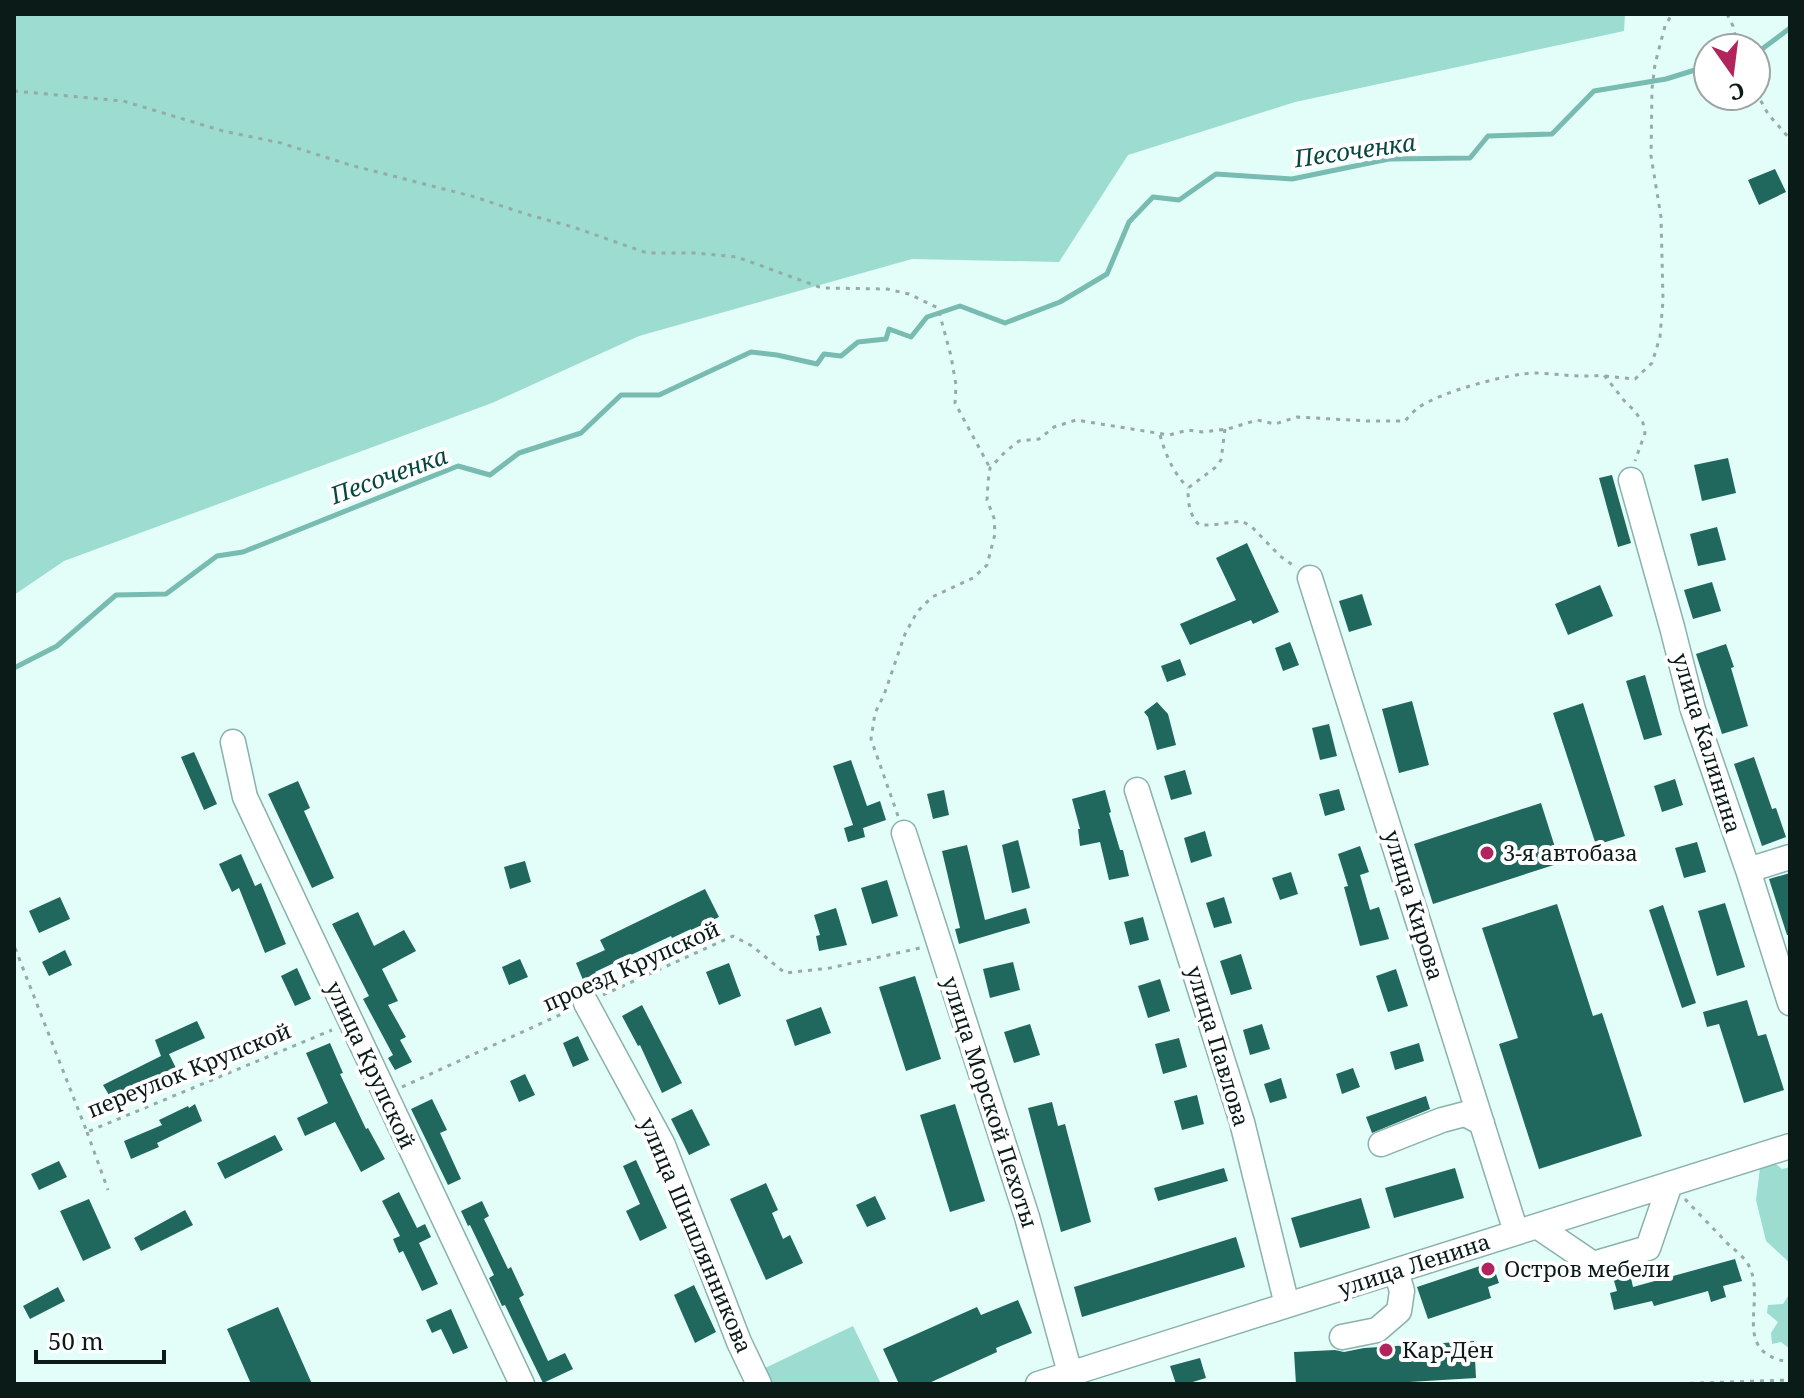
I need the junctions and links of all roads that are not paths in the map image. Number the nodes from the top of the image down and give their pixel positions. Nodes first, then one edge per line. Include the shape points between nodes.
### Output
1 (1631, 480) road end
2 (1310, 578) road end
3 (233, 742) dead end
4 (1137, 790) dead end
5 (904, 833) road end
6 (1790, 857) edge
7 (1748, 870) junction
8 (586, 1003) road end
9 (1790, 1003) edge
10 (1482, 1123) junction
11 (1381, 1144) dead end
12 (1790, 1146) edge
13 (1670, 1184) junction
14 (1527, 1229) junction
15 (1396, 1271) junction
16 (1287, 1305) junction
17 (1342, 1337) dead end
18 (1070, 1373) junction
19 (522, 1384) edge
20 (759, 1384) edge
21 (1038, 1384) edge

1 - 7 street, улица Калинина via 1693,710
2 - 10 street, улица Кирова
3 - 19 street, улица Крупской via 245,797
4 - 16 street, улица Павлова via 1242,1122
5 - 18 street, улица Морской Пехоты via 1027,1217
6 - 7 street
7 - 9 street, улица Калинина
8 - 20 street, улица Шишлянникова via 663,1145
10 - 11 street via 1465,1114
10 - 14 street, улица Кирова
12 - 13 street, улица Ленина
13 - 14 street, улица Ленина
13 - 14 street via 1648,1248 1593,1264
14 - 15 street, улица Ленина
15 - 16 street, улица Ленина
15 - 17 street via 1402,1291 1399,1311 1377,1330
16 - 18 street, улица Ленина
18 - 21 street, улица Ленина

